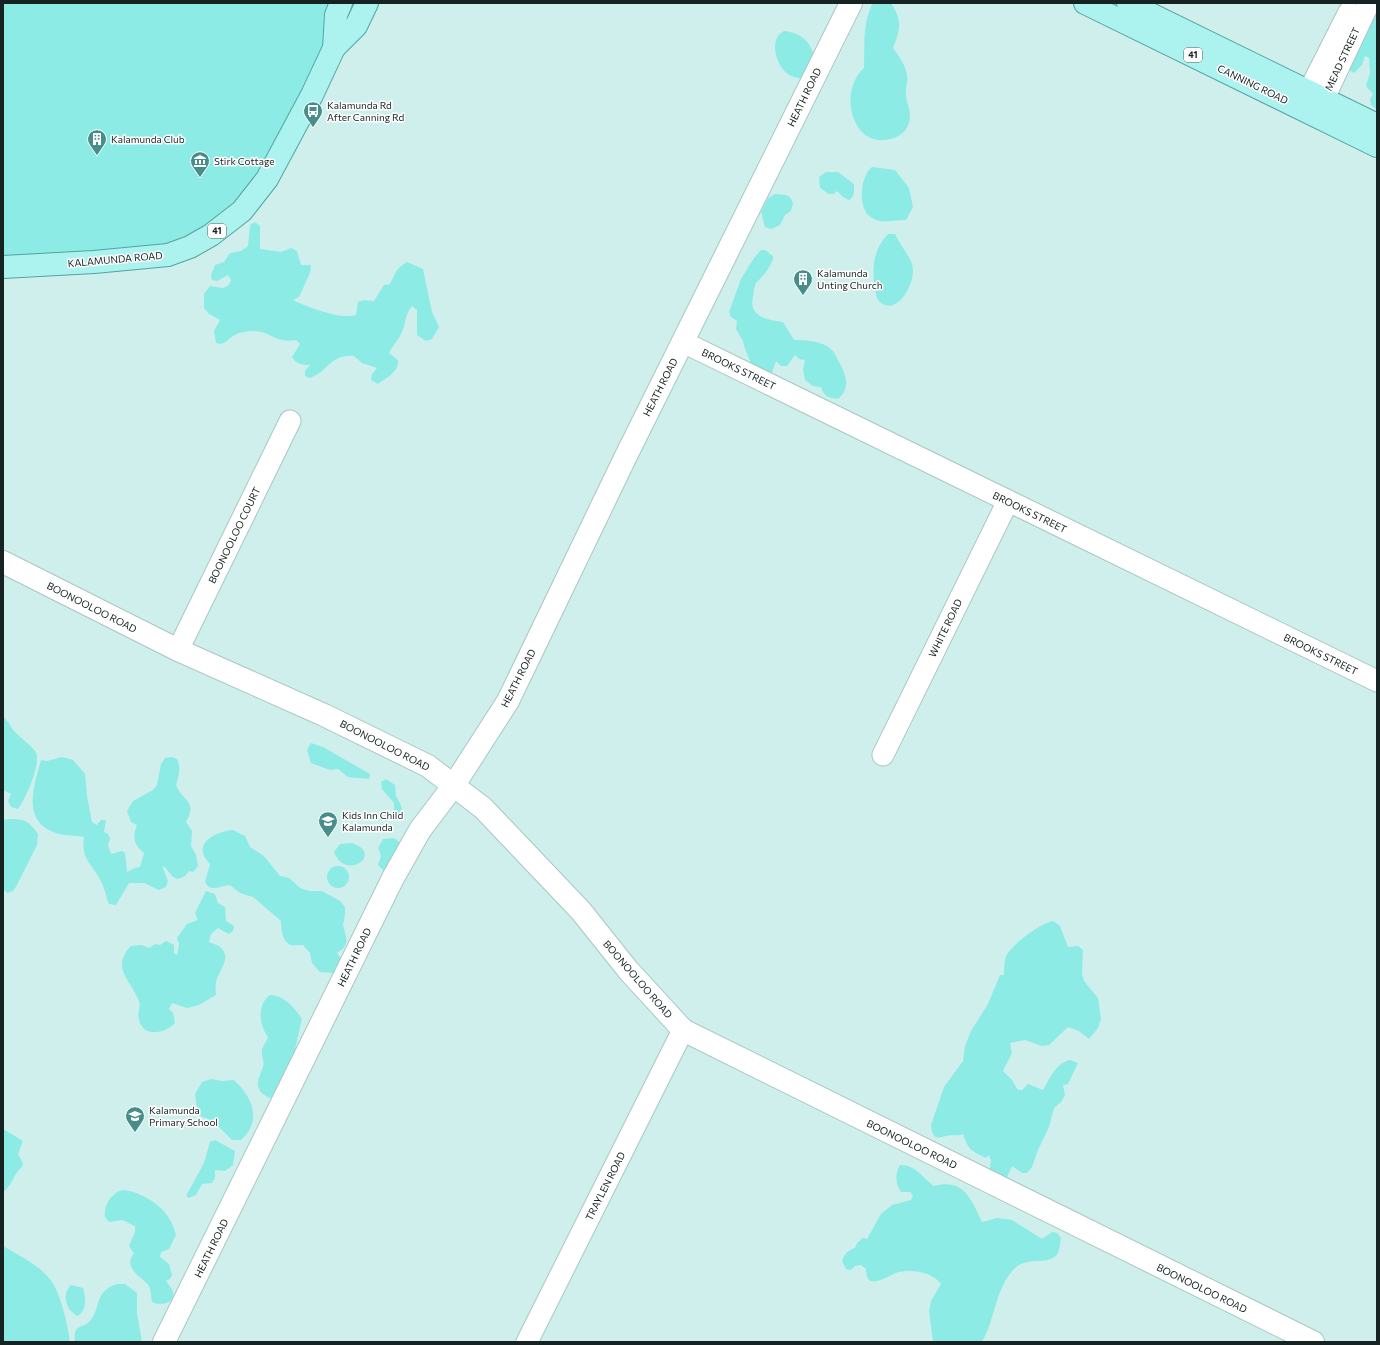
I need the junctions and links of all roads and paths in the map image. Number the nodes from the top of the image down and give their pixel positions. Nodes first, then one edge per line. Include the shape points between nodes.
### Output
1 (342, 3) edge
2 (367, 3) edge
3 (851, 3) edge
4 (1085, 3) edge
5 (1128, 3) edge
6 (1353, 3) edge
7 (1368, 3) edge
8 (334, 48) junction
9 (1312, 103) junction
10 (1377, 125) edge
11 (1377, 146) edge
12 (3, 267) edge
13 (683, 342) junction
14 (290, 421) dead end
15 (1008, 501) junction
16 (3, 562) edge
17 (178, 650) junction
18 (1377, 681) edge
19 (883, 755) dead end
20 (454, 785) junction
21 (683, 1030) junction
22 (164, 1342) edge
23 (527, 1342) edge
24 (1313, 1342) edge

1 - 8 main road, KALAMUNDA ROAD / 41 via 336,15
2 - 8 main road, KALAMUNDA ROAD / 41 via 356,26
3 - 13 street, HEATH ROAD
4 - 9 main road, CANNING ROAD / 41
5 - 9 main road, CANNING ROAD / 41
6 - 9 street, MEAD STREET
7 - 9 street, MEAD STREET
8 - 12 main road, KALAMUNDA ROAD / 41 via 267,179 242,211 211,235 190,247 168,255
9 - 10 main road, CANNING ROAD / 41
9 - 11 main road, CANNING ROAD / 41
13 - 15 street, BROOKS STREET
13 - 20 street, HEATH ROAD via 508,701
14 - 17 street, BOONOOLOO COURT
15 - 18 street, BROOKS STREET
15 - 19 street, WHITE ROAD
16 - 17 street, BOONOOLOO ROAD
17 - 20 street, BOONOOLOO ROAD via 394,748 428,766
20 - 21 street, BOONOOLOO ROAD via 483,808 581,911 628,970
20 - 22 street, HEATH ROAD via 420,830 393,878
21 - 23 street, TRAYLEN ROAD
21 - 24 street, BOONOOLOO ROAD

